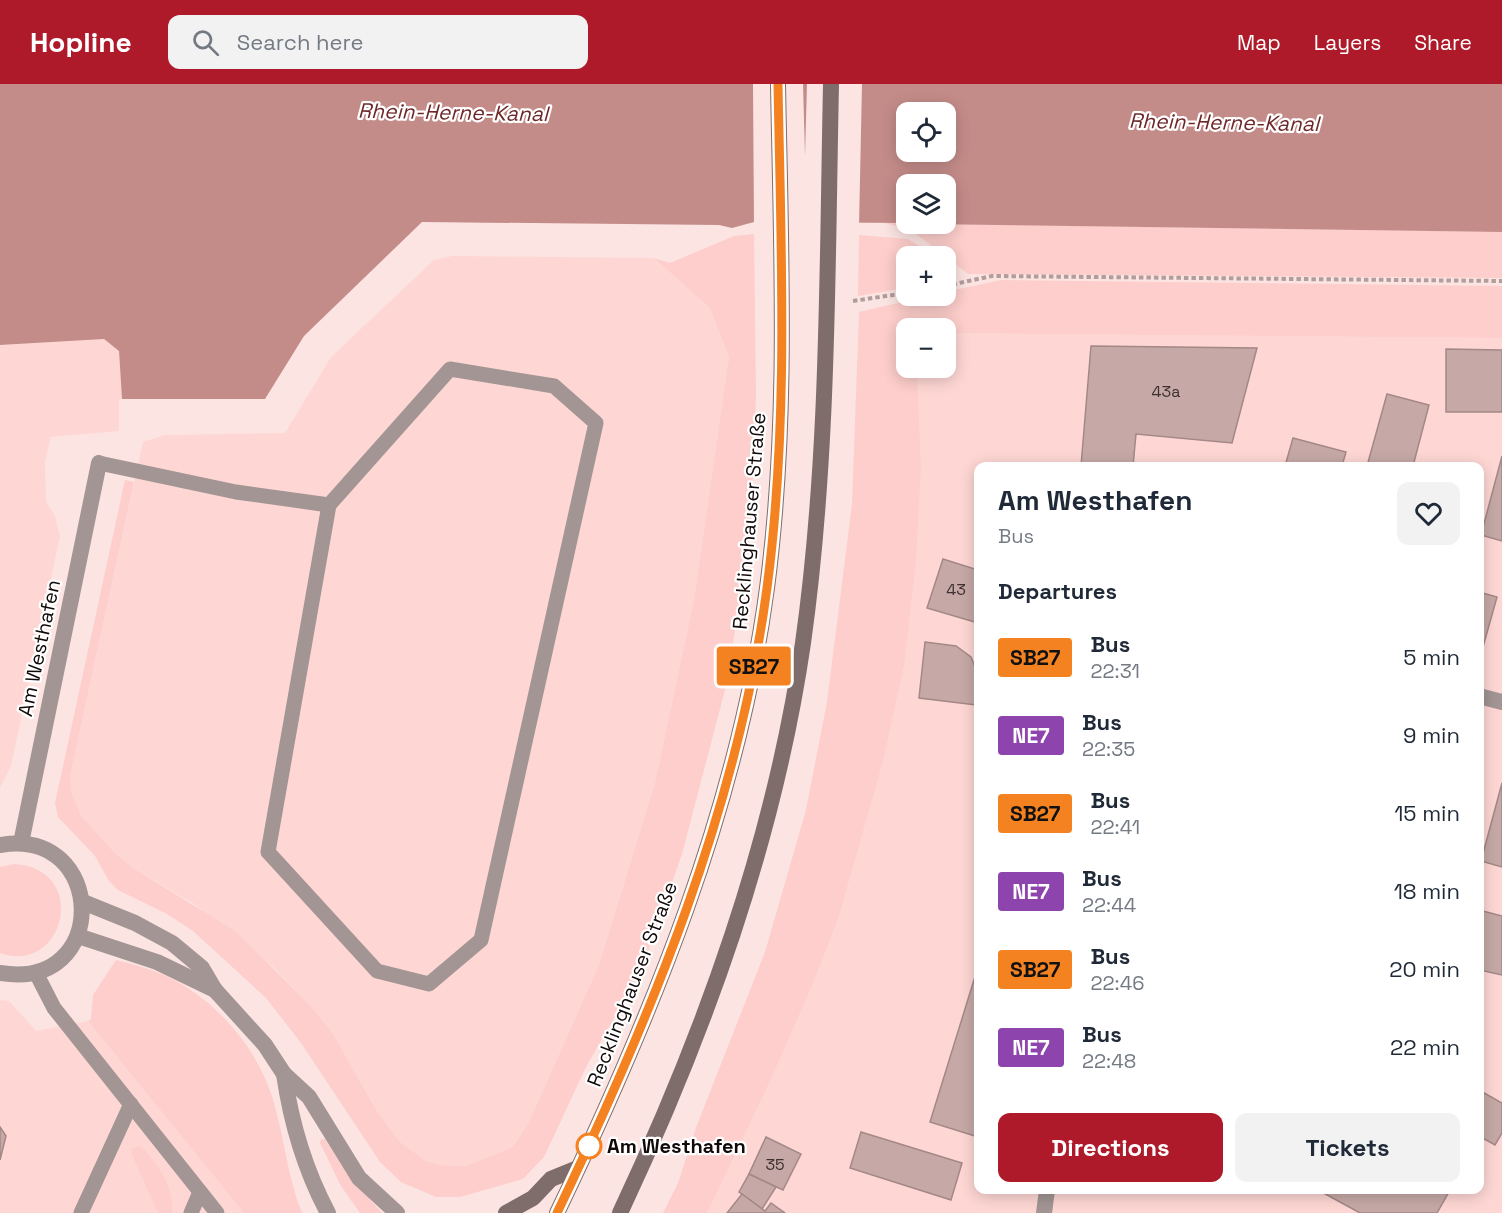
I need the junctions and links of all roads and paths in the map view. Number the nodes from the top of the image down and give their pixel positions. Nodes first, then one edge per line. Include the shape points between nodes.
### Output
1 (778, 84) edge
2 (831, 84) edge
3 (1502, 281) edge
4 (956, 283) edge
5 (896, 295) edge
6 (853, 301) dead end
7 (99, 463) joint
8 (329, 505) junction
9 (1484, 697) edge
10 (1502, 702) edge
11 (21, 843) junction
12 (0, 845) edge
13 (83, 902) junction
14 (78, 936) junction
15 (0, 973) edge
16 (36, 973) junction
17 (215, 990) junction
18 (284, 1074) junction
19 (131, 1104) junction
20 (578, 1168) junction
21 (200, 1192) junction
22 (1046, 1194) edge
23 (81, 1213) edge
24 (191, 1213) edge
25 (217, 1213) edge
26 (328, 1213) edge
27 (397, 1213) edge
28 (506, 1213) edge
29 (557, 1213) edge
30 (620, 1213) edge
31 (1044, 1213) edge

1 - 20 main road, Recklinghauser Straße via 781,418 774,530 759,641 712,832 682,920 635,1044
2 - 30 main road via 823,423 803,644 780,766 755,863 698,1034
3 - 4 path via 992,276
5 - 6 path
7 - 8 lane via 236,492
7 - 11 street, Am Westhafen
8 - 8 lane via 268,852 377,971 429,984 481,940 596,423 554,386 450,369
9 - 10 street
11 - 12 street
11 - 13 street via 43,848 63,861 77,880
13 - 14 street
13 - 17 street via 172,943 202,968
14 - 16 street via 54,965
14 - 17 street via 157,962
15 - 16 street
16 - 19 lane via 54,1008
17 - 18 street via 265,1045
18 - 26 street via 289,1109
18 - 27 street via 309,1097 359,1178
19 - 21 lane
19 - 23 lane
20 - 28 main road via 551,1179 533,1198
20 - 29 main road, Recklinghauser Straße
21 - 24 lane
21 - 25 lane
22 - 31 street

